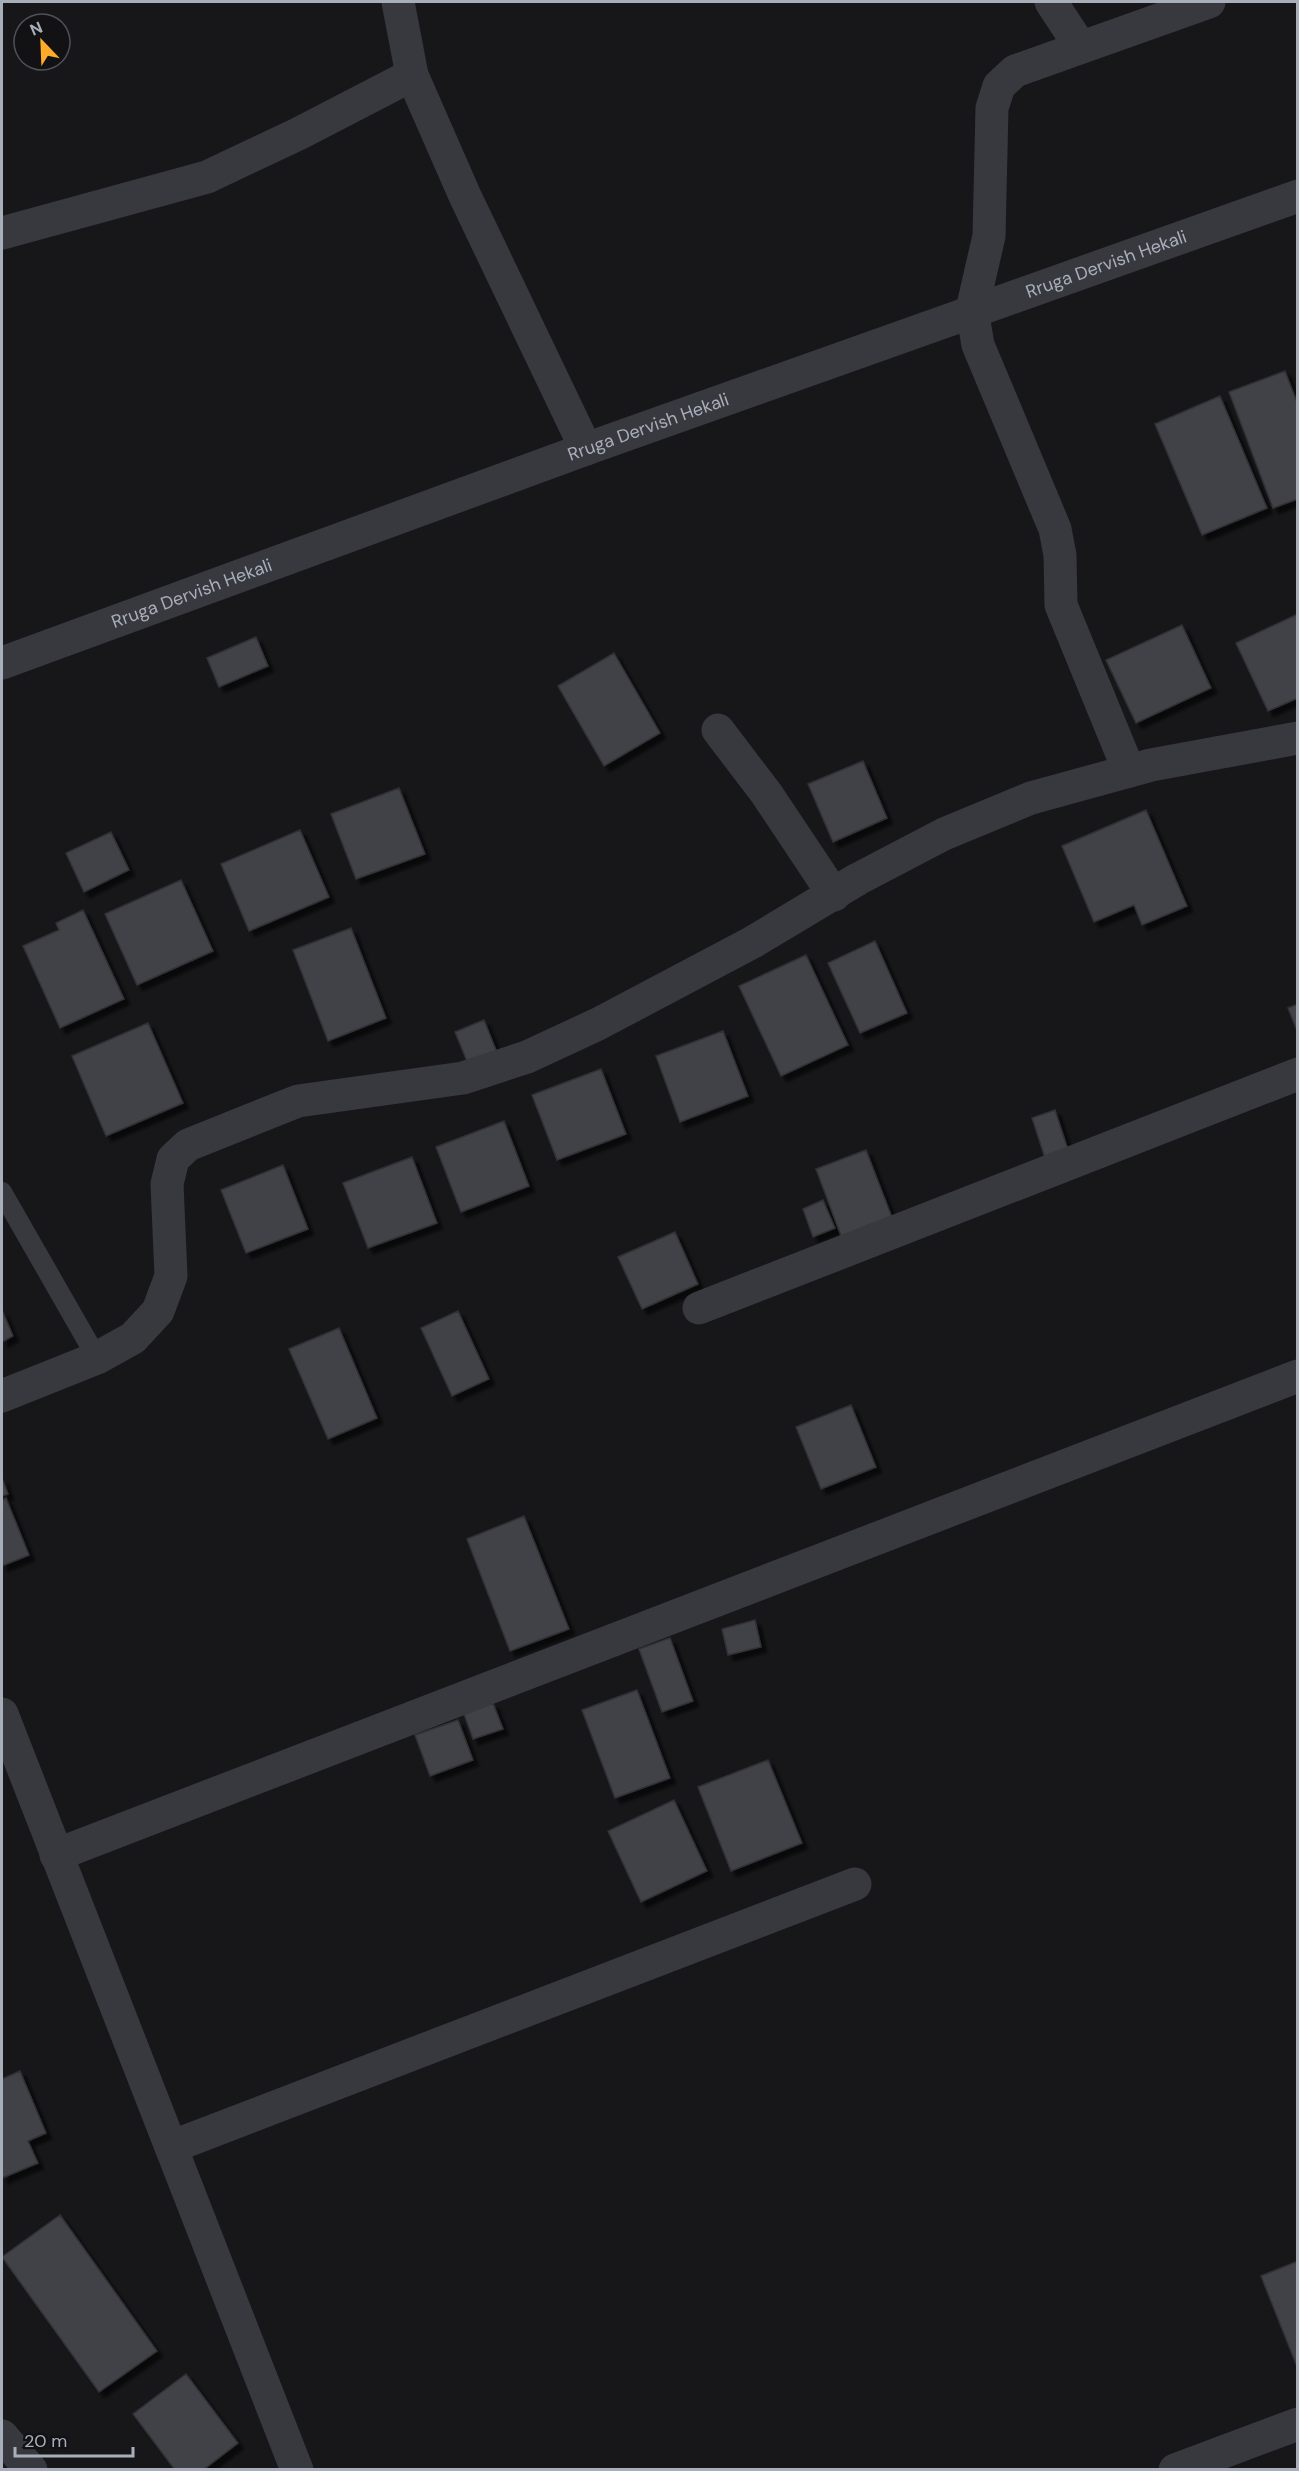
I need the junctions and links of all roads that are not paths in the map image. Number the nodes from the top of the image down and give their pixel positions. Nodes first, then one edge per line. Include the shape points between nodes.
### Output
1 (397, 2) edge
2 (1052, 2) edge
3 (1209, 2) edge
4 (1080, 46) junction
5 (412, 75) junction
6 (1298, 196) edge
7 (2, 233) edge
8 (972, 310) junction
9 (586, 449) junction
10 (2, 663) edge
11 (718, 730) dead end
12 (1298, 738) edge
13 (1129, 771) junction
14 (834, 895) junction
15 (1298, 1074) edge
16 (2, 1192) edge
17 (699, 1308) dead end
18 (97, 1358) junction
19 (1298, 1376) edge
20 (2, 1396) edge
21 (2, 1714) edge
22 (56, 1855) junction
23 (855, 1884) dead end
24 (171, 2147) junction
25 (1298, 2424) edge
26 (2, 2436) edge
27 (31, 2469) edge
28 (297, 2469) edge
29 (1175, 2469) edge

1 - 5 street
2 - 4 street
3 - 4 street
4 - 8 street via 1015,71 999,86 992,108 989,236
5 - 7 street via 207,177
5 - 9 street via 470,207
6 - 8 street, Rruga Dervish Hekali
8 - 9 street, Rruga Dervish Hekali
8 - 13 street via 978,345 1055,529 1062,605 1072,637
9 - 10 street, Rruga Dervish Hekali
11 - 14 street via 766,793
12 - 13 street
13 - 14 street via 1030,798 944,834
14 - 18 street via 598,1024 527,1057 463,1078 298,1101 188,1145 173,1159 166,1184 171,1276 158,1311 132,1338
15 - 17 street
16 - 18 lane
18 - 20 street
19 - 22 street
21 - 22 street
22 - 24 street
23 - 24 street
24 - 28 street
25 - 29 street
26 - 27 street

